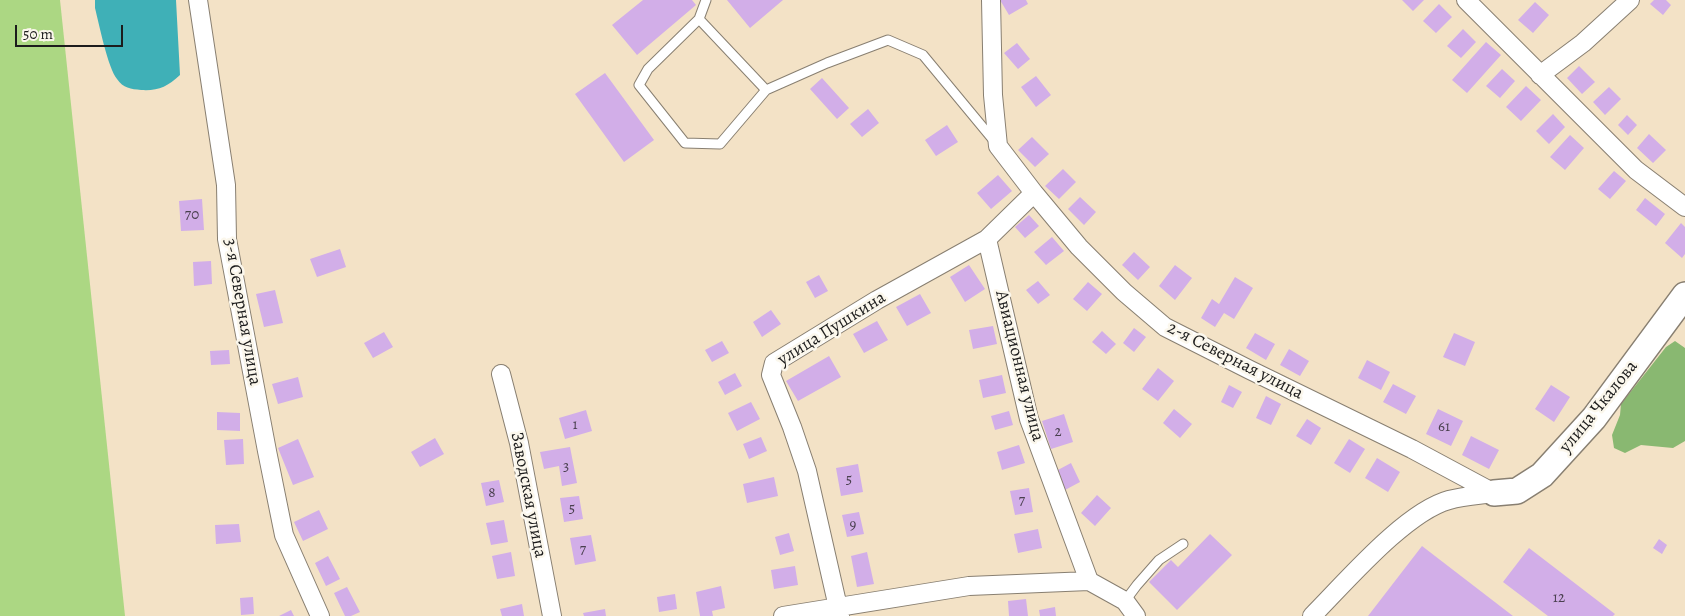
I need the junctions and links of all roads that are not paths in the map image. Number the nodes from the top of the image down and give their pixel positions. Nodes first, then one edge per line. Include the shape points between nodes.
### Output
1 (198, 0) edge
2 (706, 0) edge
3 (991, 0) edge
4 (1466, 0) edge
5 (1630, 0) edge
6 (700, 19) junction
7 (1540, 75) junction
8 (766, 90) junction
9 (998, 146) junction
10 (1034, 193) junction
11 (1685, 207) edge
12 (987, 239) junction
13 (1685, 295) edge
14 (501, 374) dead end
15 (1494, 493) junction
16 (1183, 544) dead end
17 (1089, 580) junction
18 (1124, 601) junction
19 (838, 611) edge
20 (320, 616) edge
21 (552, 616) edge
22 (783, 616) edge
23 (1136, 616) edge
24 (1312, 616) edge

1 - 20 street, 3-я Северная улица via 226,185 227,239 267,451 284,535
2 - 6 lane
3 - 9 street via 993,95
4 - 7 street
5 - 7 street via 1583,43
6 - 8 lane
6 - 8 lane via 648,69 639,85 685,143 720,144
7 - 11 street via 1636,170
8 - 9 lane via 888,40 923,55
9 - 10 street, 2-я Северная улица
10 - 12 street
10 - 15 street, 2-я Северная улица via 1079,247 1165,327
12 - 17 street, Авиационная улица via 1029,419
12 - 19 street, улица Пушкина via 877,300 774,363 771,375 807,471
13 - 15 street, улица Чкалова via 1594,418 1542,475 1517,492
14 - 21 street, Заводская улица via 519,443
15 - 24 street via 1448,500 1420,514 1384,544
16 - 18 lane via 1159,560
17 - 18 street
17 - 19 street via 969,586
18 - 23 street
19 - 22 street

